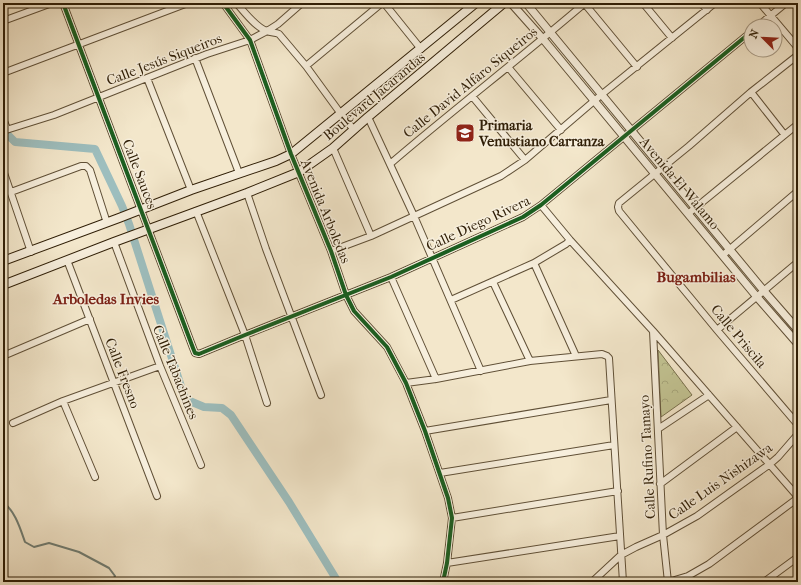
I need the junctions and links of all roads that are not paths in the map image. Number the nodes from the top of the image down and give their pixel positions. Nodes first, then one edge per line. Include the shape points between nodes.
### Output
1 (52, 3) edge
2 (63, 3) edge
3 (188, 3) edge
4 (223, 3) edge
5 (236, 3) edge
6 (302, 3) edge
7 (383, 3) edge
8 (476, 3) edge
9 (504, 3) edge
10 (511, 3) edge
11 (526, 3) edge
12 (584, 3) edge
13 (643, 3) edge
14 (701, 3) edge
15 (715, 3) edge
16 (760, 3) edge
17 (786, 3) edge
18 (707, 10) junction
19 (771, 16) junction
20 (768, 18) edge
21 (3, 21) edge
22 (267, 31) junction
23 (550, 33) junction
24 (672, 38) junction
25 (543, 39) junction
26 (743, 39) edge
27 (250, 40) junction
28 (79, 44) junction
29 (798, 48) edge
30 (421, 49) junction
31 (798, 55) edge
32 (195, 58) junction
33 (306, 66) junction
34 (508, 67) junction
35 (637, 67) junction
36 (3, 73) edge
37 (147, 78) junction
38 (751, 92) junction
39 (602, 95) junction
40 (472, 96) junction
41 (99, 98) junction
42 (595, 102) junction
43 (341, 114) junction
44 (368, 117) junction
45 (3, 118) edge
46 (798, 124) edge
47 (5, 130) edge
48 (354, 130) junction
49 (561, 130) junction
50 (631, 130) junction
51 (784, 134) junction
52 (623, 136) junction
53 (333, 148) junction
54 (291, 154) junction
55 (525, 160) junction
56 (390, 164) junction
57 (662, 167) junction
58 (3, 170) edge
59 (299, 172) junction
60 (239, 173) junction
61 (655, 173) junction
62 (191, 190) junction
63 (798, 191) edge
64 (11, 192) junction
65 (248, 193) junction
66 (541, 206) junction
67 (696, 208) junction
68 (141, 210) junction
69 (196, 211) junction
70 (689, 213) junction
71 (414, 216) junction
72 (107, 223) junction
73 (149, 229) junction
74 (371, 236) junction
75 (570, 240) junction
76 (114, 242) junction
77 (730, 249) junction
78 (331, 251) junction
79 (31, 252) junction
80 (723, 255) junction
81 (432, 257) junction
82 (67, 260) junction
83 (3, 261) edge
84 (798, 262) edge
85 (534, 263) junction
86 (391, 277) junction
87 (493, 282) junction
88 (3, 285) edge
89 (764, 291) junction
90 (346, 296) junction
91 (757, 297) junction
92 (451, 300) junction
93 (292, 316) junction
94 (90, 319) junction
95 (717, 330) junction
96 (798, 330) edge
97 (653, 331) junction
98 (245, 335) junction
99 (792, 337) junction
100 (798, 344) edge
101 (195, 353) joint
102 (3, 356) edge
103 (576, 356) junction
104 (530, 362) junction
105 (160, 366) junction
106 (481, 371) junction
107 (436, 379) junction
108 (114, 382) junction
109 (406, 383) junction
110 (321, 395) dead end
111 (709, 395) junction
112 (611, 400) junction
113 (63, 401) junction
114 (267, 403) dead end
115 (13, 423) dead end
116 (798, 425) edge
117 (737, 427) junction
118 (658, 429) junction
119 (426, 430) junction
120 (798, 434) edge
121 (614, 445) junction
122 (770, 464) junction
123 (201, 466) dead end
124 (440, 473) junction
125 (95, 477) dead end
126 (660, 484) junction
127 (618, 491) junction
128 (157, 496) dead end
129 (798, 498) edge
130 (452, 518) junction
131 (662, 535) junction
132 (620, 536) junction
133 (621, 556) junction
134 (798, 558) edge
135 (447, 563) junction
136 (444, 582) edge
137 (592, 582) edge
138 (623, 582) edge
139 (668, 582) edge
140 (764, 582) edge

1 - 21 street
2 - 28 street, Calle Sauces
3 - 28 street
4 - 27 street, Avenida Arboledas
5 - 22 street via 256,24
6 - 22 street, Calle Jesús Siqueiros
7 - 30 street
7 - 33 street
8 - 30 main road, Boulevard Jacarandas
9 - 44 main road, Boulevard Jacarandas
10 - 25 street, Avenida El Walamo
11 - 23 street, Avenida El Walamo
12 - 23 street, Calle David Alfaro Siqueiros
12 - 35 street
13 - 24 street
14 - 18 street
15 - 18 street
16 - 19 street
17 - 19 street
18 - 24 street
19 - 20 street
19 - 29 street
22 - 27 street, Calle Jesús Siqueiros
22 - 33 street via 279,34
23 - 25 street, Calle David Alfaro Siqueiros
23 - 39 street, Avenida El Walamo
24 - 35 street
25 - 34 street, Calle David Alfaro Siqueiros
25 - 42 street, Avenida El Walamo
26 - 50 street, Calle Diego Rivera
27 - 32 street, Calle Jesús Siqueiros
27 - 54 street, Avenida Arboledas
28 - 36 street
28 - 41 street, Calle Sauces
30 - 43 main road, Boulevard Jacarandas
31 - 38 street
32 - 37 street, Calle Jesús Siqueiros
32 - 60 street
33 - 43 street
34 - 40 street, Calle David Alfaro Siqueiros
34 - 49 street
35 - 39 street
37 - 41 street, Calle Jesús Siqueiros
37 - 62 street
38 - 51 street
38 - 57 street
39 - 42 street
39 - 50 street, Avenida El Walamo
40 - 55 street
40 - 56 street, Calle David Alfaro Siqueiros
41 - 47 street, Calle Jesús Siqueiros
41 - 68 street, Calle Sauces
42 - 49 street
42 - 52 street, Avenida El Walamo
43 - 48 street
43 - 54 main road, Boulevard Jacarandas
44 - 48 main road, Boulevard Jacarandas
44 - 56 street
45 - 47 street
46 - 51 street
48 - 53 main road, Boulevard Jacarandas
49 - 55 street
50 - 52 street, Calle Diego Rivera
50 - 57 street, Avenida El Walamo
51 - 67 street
52 - 61 street, Avenida El Walamo
52 - 66 street, Calle Diego Rivera
53 - 59 main road, Boulevard Jacarandas
53 - 74 street
54 - 59 street, Avenida Arboledas
54 - 60 main road, Boulevard Jacarandas
55 - 71 street via 501,176
56 - 71 street
57 - 61 street
57 - 67 street, Avenida El Walamo
58 - 64 street
59 - 65 main road, Boulevard Jacarandas
59 - 78 street, Avenida Arboledas
60 - 62 main road, Boulevard Jacarandas
61 - 70 street, Avenida El Walamo
61 - 95 street, Calle Priscila via 619,203 619,211
62 - 68 main road, Boulevard Jacarandas
63 - 77 street
64 - 72 street via 86,166 90,170
64 - 79 street
65 - 69 main road, Boulevard Jacarandas
65 - 93 street
66 - 75 street
66 - 81 street, Calle Diego Rivera
67 - 70 street
67 - 77 street, Avenida El Walamo
68 - 72 main road, Boulevard Jacarandas
68 - 73 street, Calle Sauces
69 - 73 main road, Boulevard Jacarandas
69 - 98 street
70 - 80 street, Avenida El Walamo
71 - 74 street
71 - 81 street
72 - 79 main road, Boulevard Jacarandas
73 - 76 main road, Boulevard Jacarandas
73 - 101 street, Calle Sauces
74 - 78 street
75 - 85 street
75 - 97 street
76 - 82 main road, Boulevard Jacarandas
76 - 105 street, Calle Tabachines
77 - 80 street
77 - 89 street, Avenida El Walamo
78 - 90 street, Avenida Arboledas
79 - 83 main road, Boulevard Jacarandas
80 - 91 street, Avenida El Walamo
81 - 86 street, Calle Diego Rivera
81 - 92 street
82 - 88 main road, Boulevard Jacarandas
82 - 94 street, Calle Fresno
84 - 89 street
85 - 87 street
85 - 103 street
86 - 90 street, Calle Diego Rivera
86 - 107 street
87 - 92 street
87 - 104 street
89 - 91 street
89 - 96 street, Avenida El Walamo
90 - 93 street, Calle Diego Rivera
90 - 109 street, Avenida Arboledas via 354,311 387,347
91 - 95 street
91 - 99 street, Avenida El Walamo
92 - 106 street
93 - 98 street, Calle Diego Rivera
93 - 110 street
94 - 102 street
94 - 108 street, Calle Fresno
95 - 116 street, Calle Priscila
96 - 99 street
97 - 111 street
97 - 118 street, Calle Rufino Tamayo
98 - 101 street, Calle Diego Rivera via 199,354
98 - 114 street
99 - 100 street, Avenida El Walamo
103 - 104 street
103 - 112 street via 602,354 609,358
104 - 106 street
105 - 108 street
105 - 123 street, Calle Tabachines
106 - 107 street
107 - 109 street
108 - 113 street
108 - 128 street, Calle Fresno
109 - 119 street, Avenida Arboledas
111 - 117 street
111 - 118 street
112 - 119 street
112 - 121 street
113 - 115 street
113 - 125 street
117 - 122 street
117 - 126 street
118 - 126 street, Calle Rufino Tamayo
119 - 124 street, Avenida Arboledas
120 - 122 street, Calle Luis Nishizawa
121 - 124 street
121 - 127 street
122 - 129 street
122 - 131 street, Calle Luis Nishizawa via 697,516
124 - 130 street, Avenida Arboledas
126 - 131 street, Calle Rufino Tamayo
127 - 130 street
127 - 132 street
129 - 139 street via 709,564 688,576
130 - 135 street, Avenida Arboledas
131 - 133 street, Calle Luis Nishizawa
131 - 139 street, Calle Rufino Tamayo
132 - 133 street
132 - 135 street
133 - 137 street, Calle Luis Nishizawa
133 - 138 street
134 - 140 street
135 - 136 street, Avenida Arboledas

